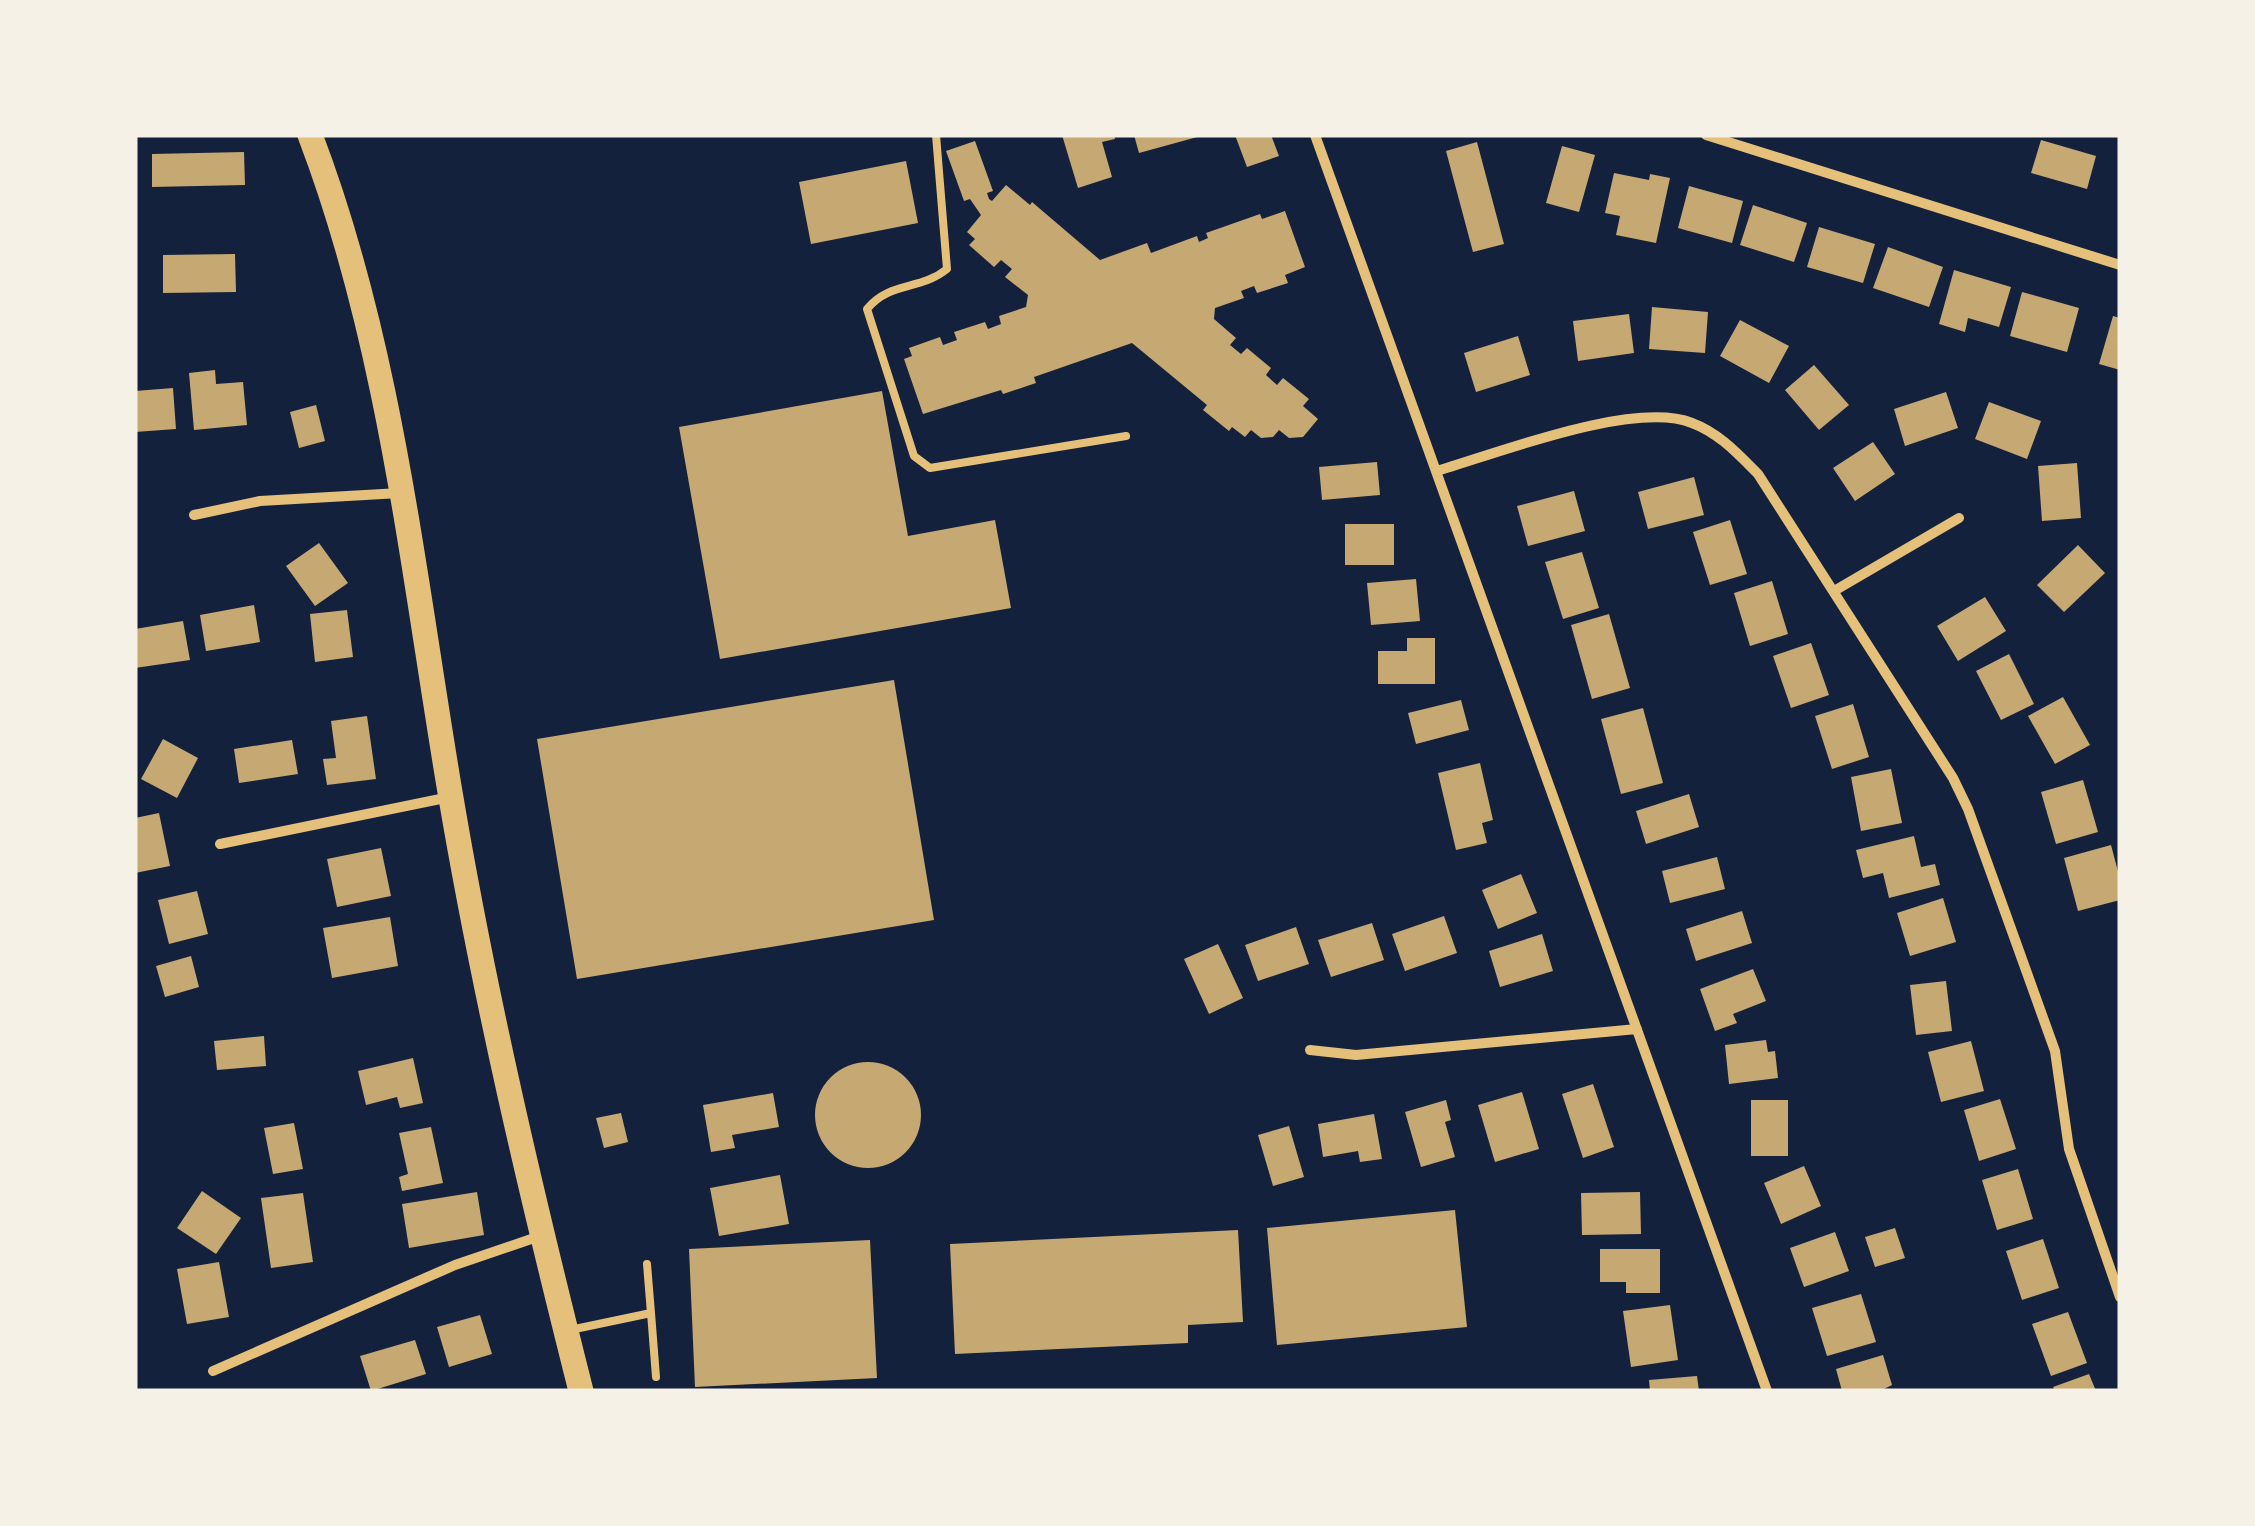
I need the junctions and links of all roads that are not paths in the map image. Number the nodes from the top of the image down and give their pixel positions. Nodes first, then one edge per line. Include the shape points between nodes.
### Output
1 (310, 135) edge
2 (936, 135) edge
3 (1316, 135) edge
4 (1706, 135) edge
5 (2120, 265) edge
6 (1126, 436) dead end
7 (1437, 471) junction
8 (400, 492) junction
9 (194, 515) dead end
10 (1959, 518) dead end
11 (1834, 591) junction
12 (450, 796) junction
13 (220, 844) dead end
14 (1637, 1029) junction
15 (1310, 1050) dead end
16 (542, 1235) junction
17 (647, 1264) dead end
18 (2120, 1297) edge
19 (651, 1313) junction
20 (566, 1330) junction
21 (213, 1372) dead end
22 (656, 1377) dead end
23 (581, 1391) edge
24 (1768, 1391) edge

1 - 8 main road via 342,220
2 - 6 lane via 947,269 934,280 880,293 867,309 914,456 930,468
3 - 7 street
4 - 5 street
7 - 11 street via 1638,417 1692,423 1723,440 1758,474
7 - 14 street
8 - 9 street via 260,501
8 - 12 main road
10 - 11 street
11 - 18 street via 1968,809 2055,1051 2069,1148
12 - 13 street
12 - 16 main road
14 - 15 street via 1356,1054
14 - 24 street
16 - 20 main road
16 - 21 street
17 - 19 lane
19 - 20 lane
19 - 22 lane
20 - 23 main road

